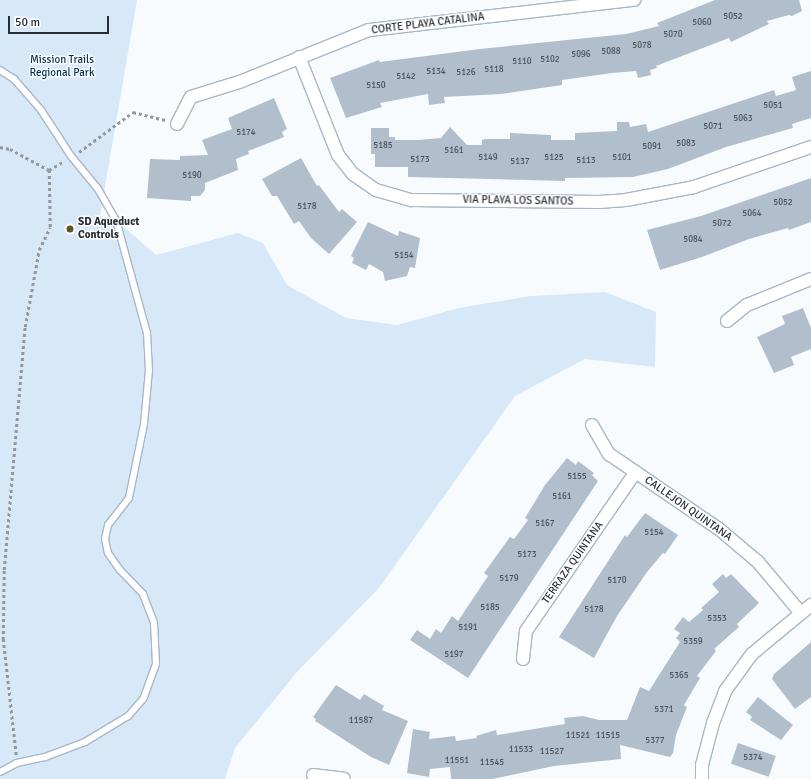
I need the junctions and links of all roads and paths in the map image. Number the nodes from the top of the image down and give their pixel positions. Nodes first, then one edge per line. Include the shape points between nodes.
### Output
1 (634, 0) edge
2 (299, 57) junction
3 (0, 70) edge
4 (177, 124) joint
5 (0, 147) edge
6 (811, 147) edge
7 (71, 156) junction
8 (49, 170) junction
9 (811, 279) edge
10 (727, 321) dead end
11 (592, 425) dead end
12 (635, 473) junction
13 (811, 605) edge
14 (800, 612) junction
15 (523, 659) dead end
16 (17, 763) junction
17 (0, 772) edge
18 (313, 775) dead end
19 (344, 779) edge
20 (702, 779) edge

1 - 2 street, CORTE PLAYA CATALINA via 369,30
2 - 4 street, CORTE PLAYA CATALINA via 242,81 191,97
2 - 6 street, VIA PLAYA LOS SANTOS via 338,155 353,174 376,190 412,200 626,200 694,187
3 - 7 lane via 14,79 41,110
4 - 7 path via 133,112 93,143
5 - 8 path via 10,149
7 - 8 path
7 - 16 lane via 98,188 116,220 147,333 149,370 144,424 129,498 108,525 104,539 108,553 146,601 154,623 156,664 142,699 128,716 85,742 45,757
8 - 16 path via 50,227 39,250 25,327 4,570 3,640
9 - 10 street via 748,305
11 - 12 street, CALLEJON QUINTANA via 609,454
12 - 14 street, CALLEJON QUINTANA via 719,529 758,562
12 - 15 street, TERRAZA QUINTANA via 526,631
13 - 14 street
14 - 20 street via 752,654 725,691 702,765
16 - 17 lane
18 - 19 street

